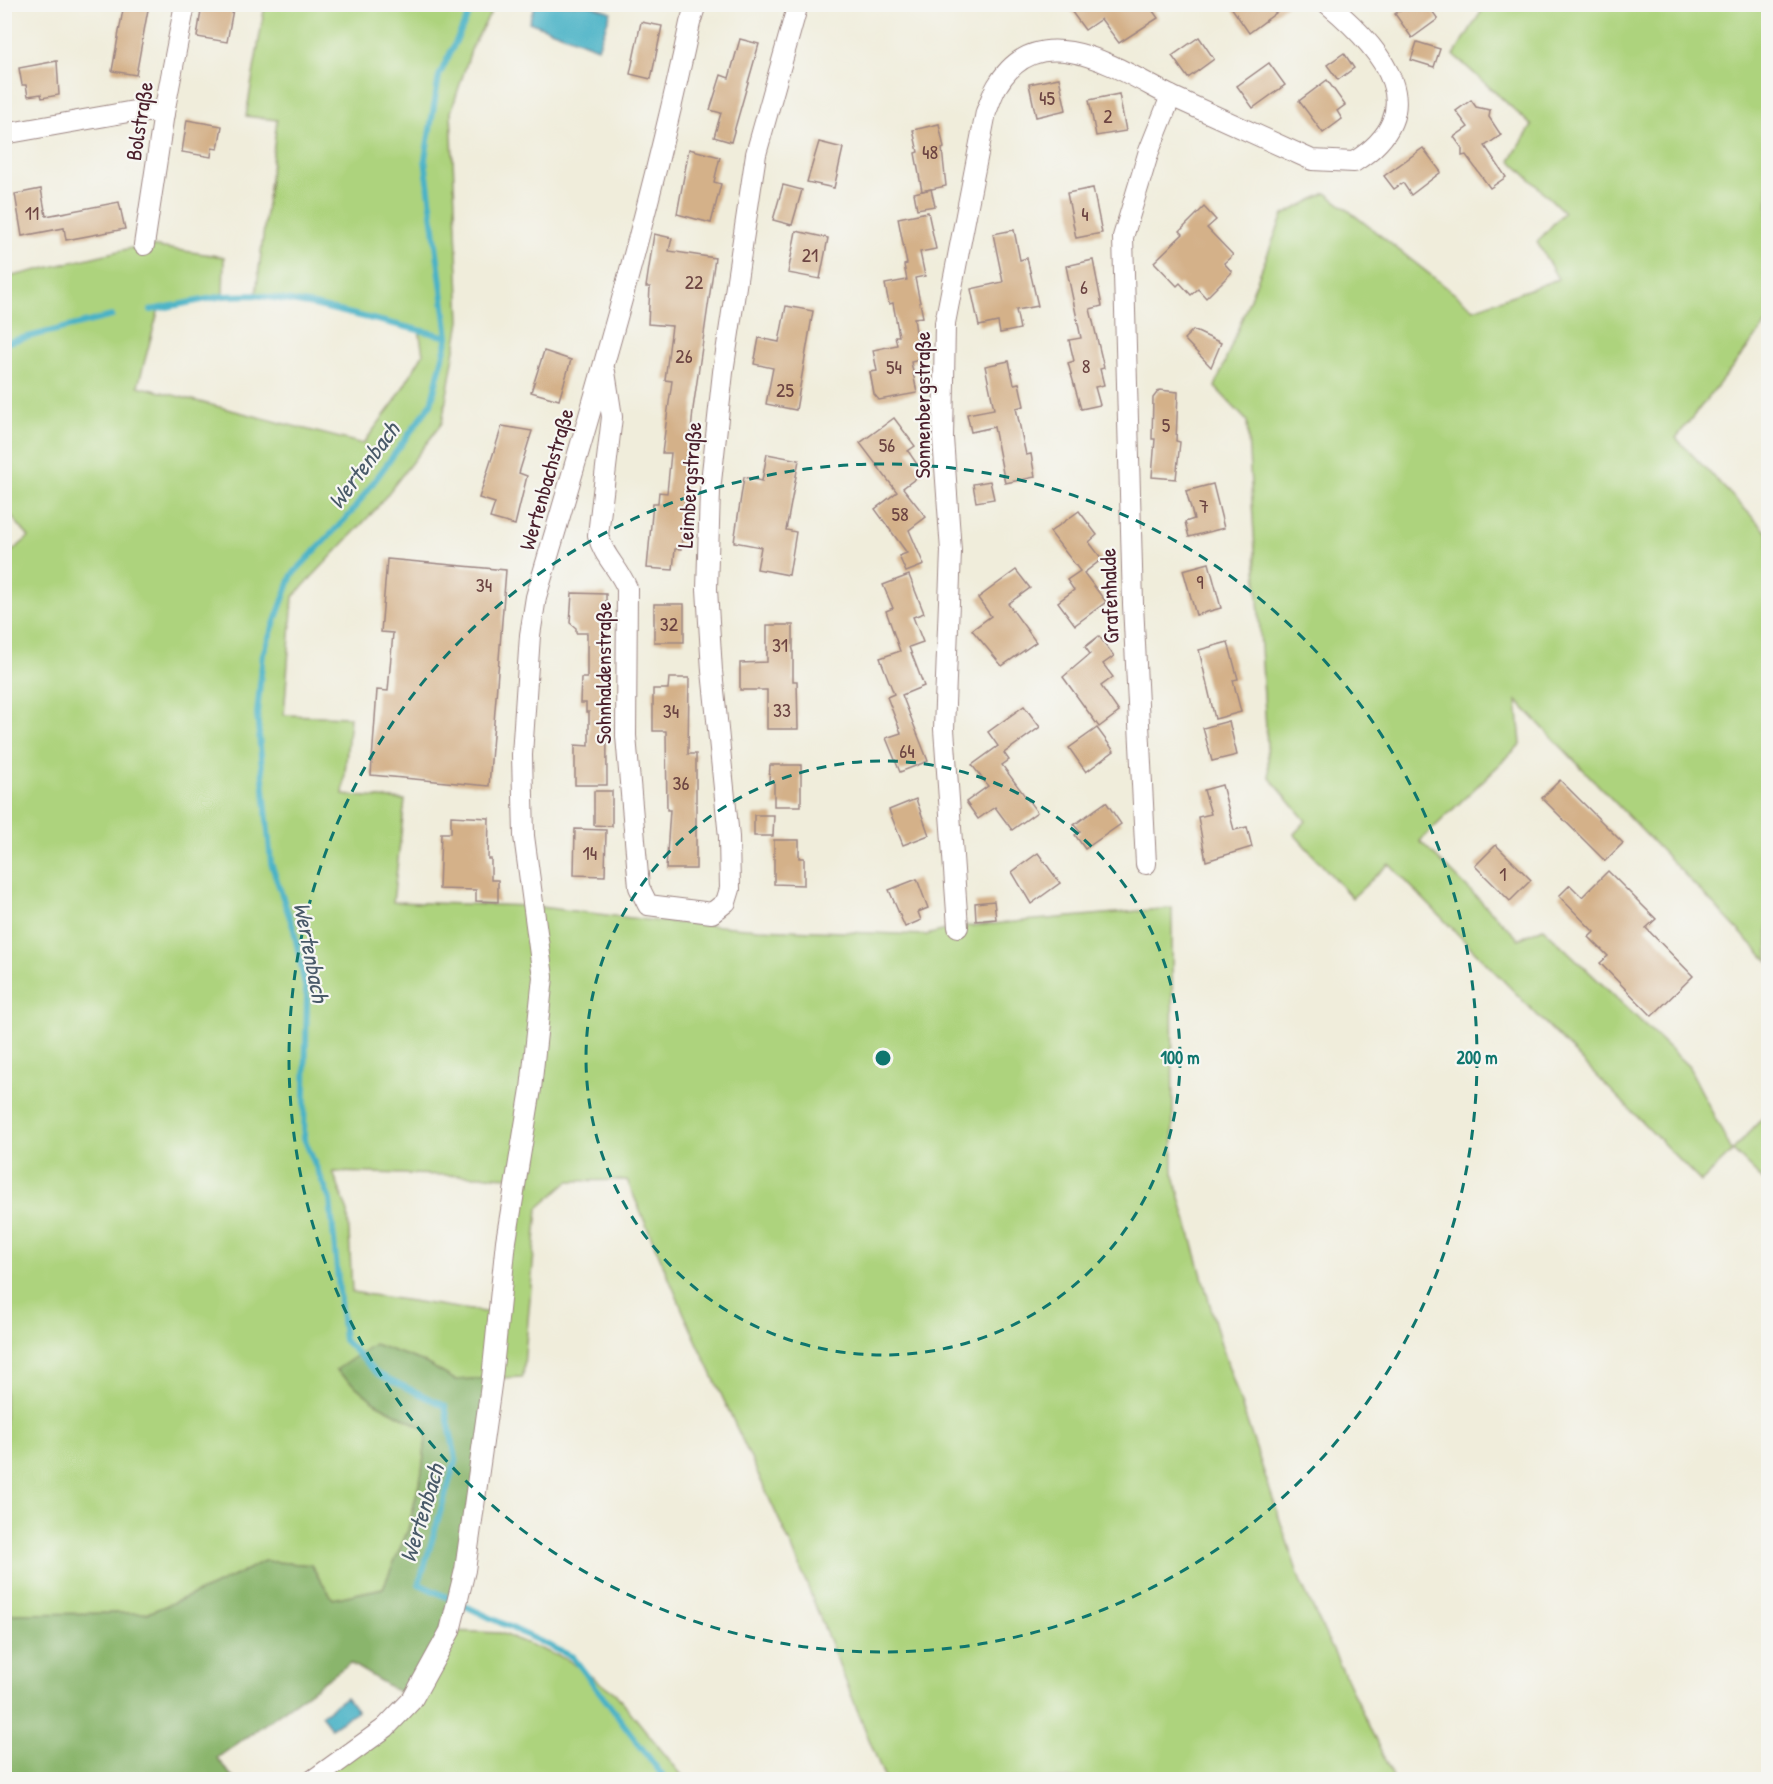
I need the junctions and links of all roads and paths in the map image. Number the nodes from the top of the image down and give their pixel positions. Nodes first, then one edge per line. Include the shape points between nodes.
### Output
1 (185, 4) edge
2 (696, 4) edge
3 (798, 4) edge
4 (1328, 4) edge
5 (1171, 96) junction
6 (164, 113) junction
7 (4, 134) edge
8 (144, 245) dead end
9 (604, 369) junction
10 (1146, 864) dead end
11 (656, 907) joint
12 (958, 927) dead end
13 (313, 1779) edge

1 - 6 street, Bolstraße
2 - 9 street, Wertenbachstraße via 654,184
3 - 11 street, Leimbergstraße via 756,154 723,372 710,491 707,589 730,889 726,902 712,913
4 - 5 street, Sonnenbergstraße via 1373,48 1395,87 1393,125 1385,139 1354,162 1311,160
5 - 10 street, Grafenhalde via 1149,151 1123,237 1133,604
5 - 12 street, Sonnenbergstraße via 1097,60 1074,51 1054,50 1015,64 999,83 986,112 945,323 943,438 951,551 944,729
6 - 7 street via 134,111
6 - 8 street, Bolstraße
9 - 11 street, Sohnhaldenstraße via 612,417 598,535 602,549 618,568 627,588 626,736 639,887 648,905
9 - 13 street, Wertenbachstraße via 536,597 530,635 522,755 524,824 543,977 465,1570 450,1631 412,1700 385,1728

